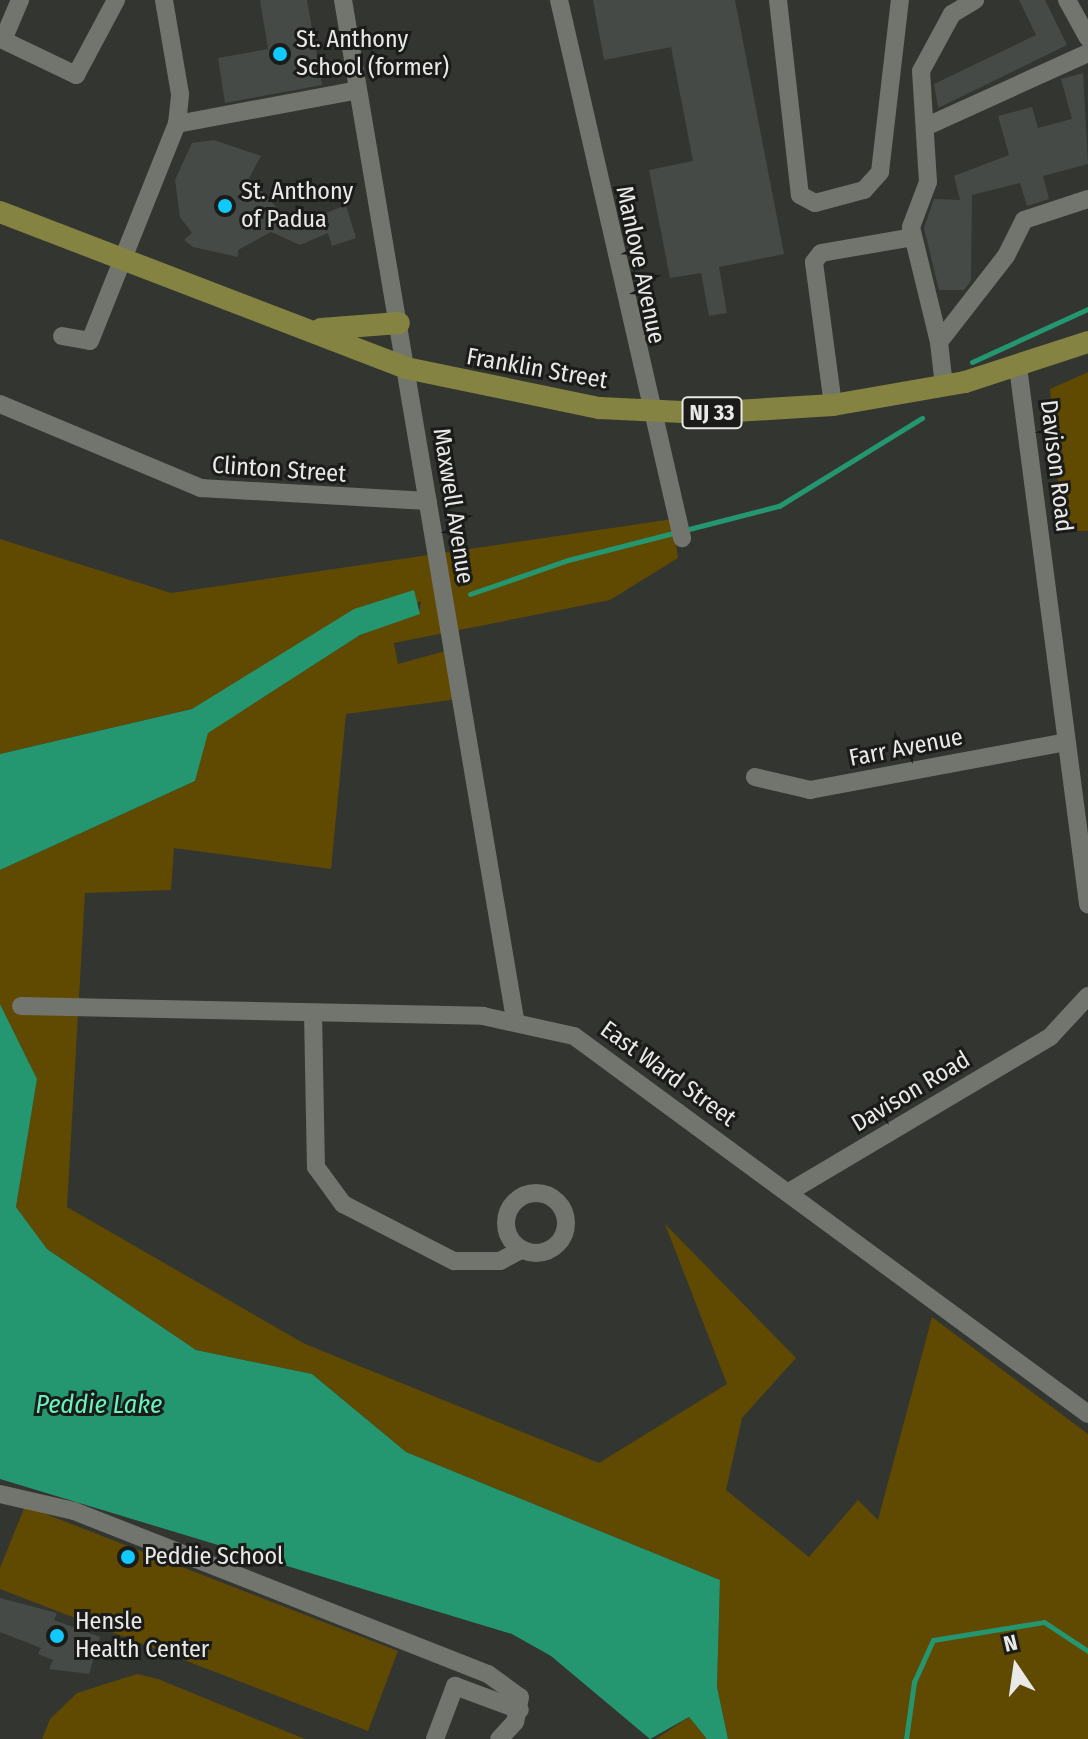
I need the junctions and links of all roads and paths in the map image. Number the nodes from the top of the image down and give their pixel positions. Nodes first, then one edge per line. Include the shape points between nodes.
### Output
1 (20, 0) edge
2 (116, 0) edge
3 (164, 0) edge
4 (343, 0) edge
5 (559, 0) edge
6 (778, 0) edge
7 (900, 0) edge
8 (975, 0) edge
9 (1067, 0) edge
10 (1088, 38) edge
11 (1088, 53) edge
12 (358, 90) junction
13 (177, 124) junction
14 (925, 127) junction
15 (1088, 199) edge
16 (0, 212) edge
17 (913, 237) junction
18 (119, 262) junction
19 (399, 323) junction
20 (300, 329) junction
21 (62, 336) dead end
22 (939, 342) junction
23 (1088, 342) edge
24 (1018, 367) junction
25 (406, 368) junction
26 (944, 386) junction
27 (0, 404) edge
28 (833, 405) junction
29 (647, 411) junction
30 (428, 501) junction
31 (680, 530) dead end
32 (1067, 742) junction
33 (755, 777) dead end
34 (1088, 904) edge
35 (1088, 996) edge
36 (21, 1006) dead end
37 (313, 1013) junction
38 (515, 1019) junction
39 (789, 1192) junction
40 (521, 1250) dead end
41 (1088, 1414) edge
42 (0, 1494) edge
43 (520, 1710) junction
44 (435, 1739) edge
45 (499, 1739) edge

1 - 2 street via 3,40 76,75
3 - 13 street via 180,94
4 - 12 street, Maxwell Avenue
5 - 29 street, Manlove Avenue
6 - 7 street via 800,195 815,203 864,190 880,172
8 - 14 street via 952,14 921,71
9 - 10 street
11 - 14 street
12 - 13 street
12 - 19 street, Maxwell Avenue
13 - 18 street
14 - 17 street via 928,182
15 - 22 street via 1024,220 1006,256
16 - 18 main road, Franklin Street / NJ 33
17 - 22 street
17 - 28 street via 821,253 814,262
18 - 20 main road, Franklin Street / NJ 33
18 - 21 street via 90,341
19 - 20 main road
19 - 25 street, Maxwell Avenue
20 - 25 main road, Franklin Street / NJ 33
22 - 26 street
23 - 24 main road, Franklin Street / NJ 33
24 - 26 main road, Franklin Street / NJ 33
24 - 32 street, Davison Road
25 - 29 main road, Franklin Street / NJ 33 via 503,392
25 - 30 street, Maxwell Avenue
26 - 28 main road, Franklin Street / NJ 33
27 - 30 street, Clinton Street via 201,488
28 - 29 main road, Franklin Street / NJ 33
29 - 31 street, Manlove Avenue
30 - 38 street, Maxwell Avenue
32 - 33 street, Farr Avenue via 810,790
32 - 34 street, Davison Road
35 - 39 street, Davison Road via 1050,1037
36 - 37 street, East Ward Street
37 - 38 street, East Ward Street
37 - 40 street via 316,1167 343,1204 454,1261 500,1261
38 - 39 street, East Ward Street via 608,1055
39 - 41 street, East Ward Street
42 - 43 street via 74,1511 343,1619 435,1648 511,1687
43 - 44 street via 455,1686
43 - 45 street

